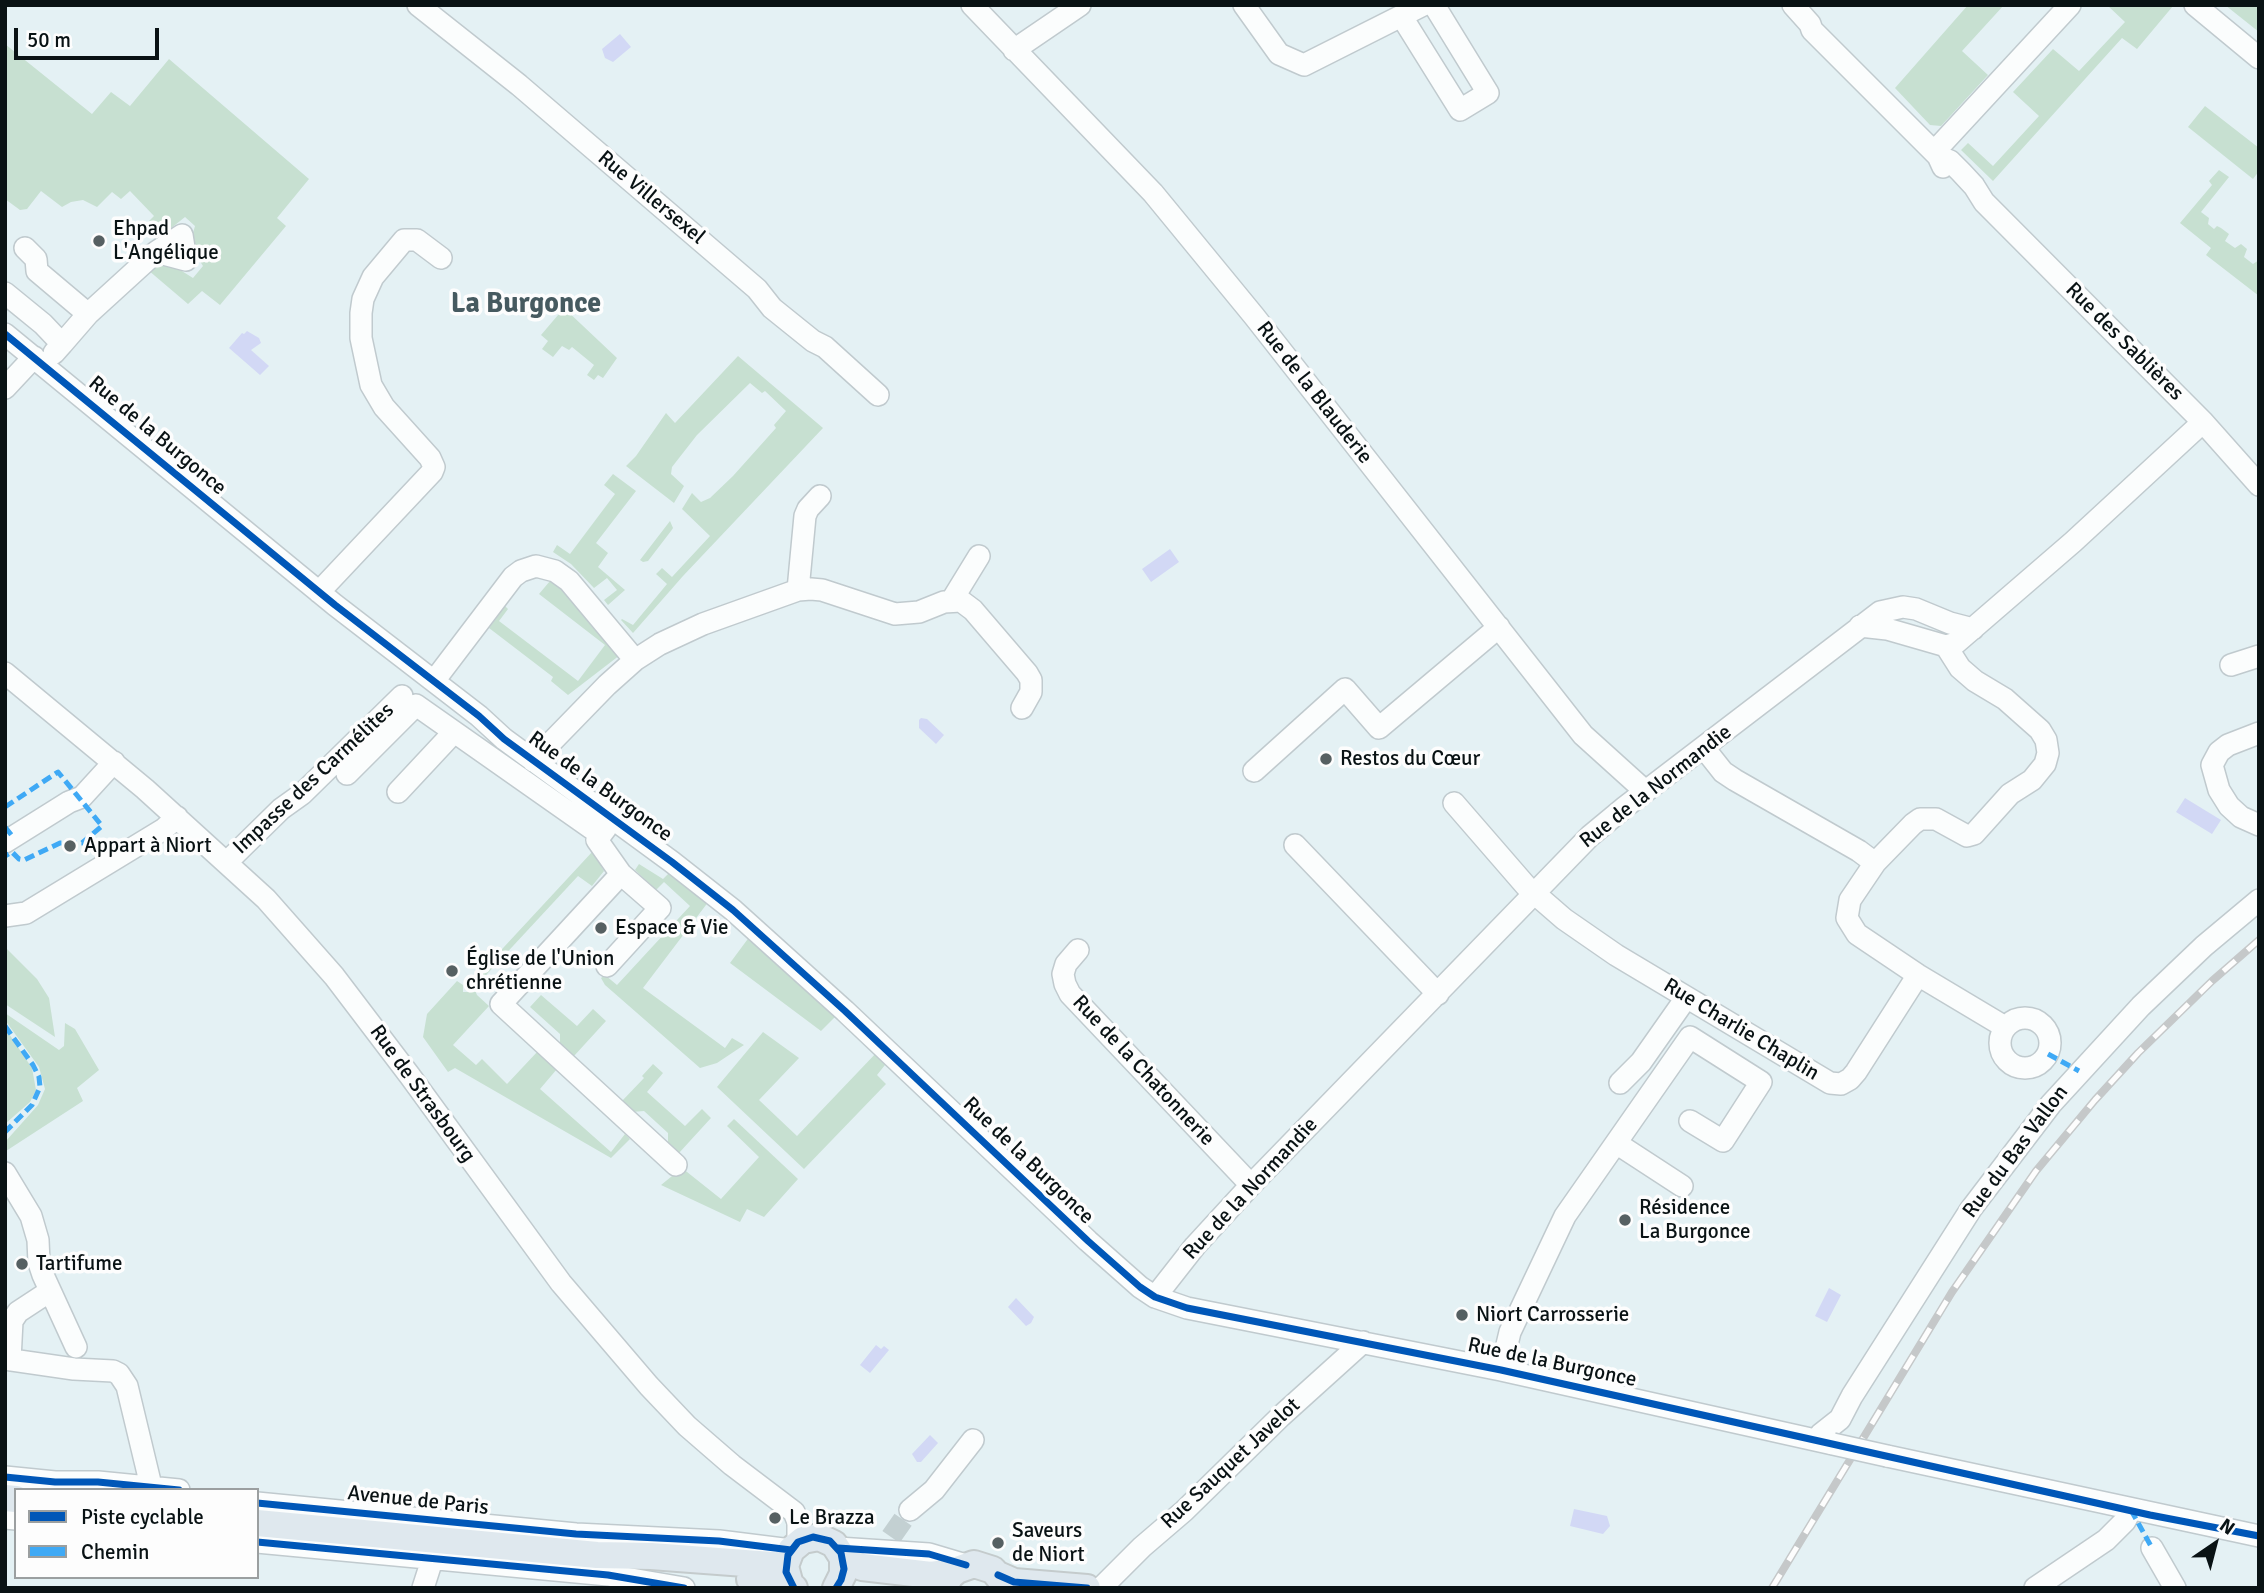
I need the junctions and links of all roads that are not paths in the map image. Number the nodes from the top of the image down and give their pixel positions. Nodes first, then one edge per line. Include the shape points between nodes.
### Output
1 (418, 5) edge
2 (972, 5) edge
3 (1080, 5) edge
4 (1244, 5) edge
5 (1423, 5) edge
6 (1434, 5) edge
7 (1782, 5) edge
8 (1794, 5) edge
9 (2070, 5) edge
10 (2195, 5) edge
11 (1402, 17) junction
12 (1812, 30) junction
13 (1014, 50) junction
14 (2259, 58) edge
15 (1936, 154) junction
16 (25, 248) dead end
17 (156, 252) dead end
18 (441, 258) dead end
19 (5, 293) edge
20 (88, 314) junction
21 (5, 334) edge
22 (62, 344) junction
23 (39, 362) junction
24 (5, 388) edge
25 (878, 395) dead end
26 (2203, 422) junction
27 (2257, 480) edge
28 (820, 496) dead end
29 (979, 556) dead end
30 (799, 590) junction
31 (319, 592) junction
32 (952, 600) junction
33 (1860, 626) junction
34 (1499, 627) junction
35 (1973, 629) junction
36 (1946, 646) junction
37 (2259, 656) edge
38 (635, 660) junction
39 (2231, 665) dead end
40 (5, 673) edge
41 (434, 681) junction
42 (401, 696) dead end
43 (1022, 708) dead end
44 (454, 732) junction
45 (2259, 733) edge
46 (1704, 748) junction
47 (533, 761) junction
48 (114, 762) junction
49 (1254, 771) dead end
50 (347, 774) dead end
51 (1645, 791) junction
52 (398, 792) dead end
53 (1454, 803) dead end
54 (177, 817) junction
55 (2259, 825) edge
56 (607, 827) junction
57 (5, 842) edge
58 (1296, 845) dead end
59 (227, 862) junction
60 (1875, 863) junction
61 (621, 874) junction
62 (1535, 893) junction
63 (2259, 900) edge
64 (5, 916) edge
65 (1078, 950) dead end
66 (607, 966) dead end
67 (1918, 975) junction
68 (1438, 994) junction
69 (1686, 998) junction
70 (2005, 1027) dead end
71 (1620, 1083) dead end
72 (1690, 1121) dead end
73 (1616, 1143) junction
74 (676, 1165) dead end
75 (5, 1173) edge
76 (1251, 1185) junction
77 (1682, 1186) dead end
78 (50, 1291) junction
79 (1155, 1297) junction
80 (1363, 1342) junction
81 (76, 1348) dead end
82 (8, 1359) edge
83 (1501, 1370) junction
84 (973, 1440) dead end
85 (1825, 1442) junction
86 (5, 1477) edge
87 (152, 1488) edge
88 (259, 1503) edge
89 (910, 1510) tunnel mouth
90 (2131, 1510) junction
91 (259, 1523) edge
92 (371, 1535) junction
93 (2259, 1536) edge
94 (259, 1542) edge
95 (567, 1542) junction
96 (2152, 1548) dead end
97 (840, 1553) junction
98 (403, 1557) junction
99 (432, 1560) junction
100 (597, 1565) junction
101 (792, 1567) edge
102 (954, 1575) edge
103 (1001, 1581) edge
104 (423, 1588) edge
105 (684, 1588) edge
106 (836, 1588) edge
107 (879, 1588) edge
108 (1087, 1588) edge
109 (1101, 1588) edge
110 (2035, 1588) edge
111 (2175, 1588) edge

1 - 25 street, Rue Villersexel via 519,85
2 - 13 street, Rue de la Blauderie
3 - 13 street
4 - 11 street via 1279,54 1304,65
5 - 11 street
6 - 11 street via 1488,93 1460,110
7 - 12 street, Rue des Sablières via 1795,21
8 - 12 street, Rue des Sablières
9 - 15 street
10 - 14 street
12 - 15 street, Rue des Sablières
13 - 34 street, Rue de la Blauderie via 1191,238
15 - 26 street, Rue des Sablières via 1953,180 1984,202
16 - 20 street via 36,259 37,271
17 - 20 street
18 - 31 street via 417,240 404,240 373,277 361,313 371,385 434,467
19 - 22 street
20 - 22 street
21 - 23 street, Rue de la Burgonce
22 - 23 street
23 - 24 street
23 - 31 street, Rue de la Burgonce
26 - 27 street, Rue des Sablières
26 - 35 street
28 - 30 street via 805,516
29 - 32 street
30 - 32 street via 822,590 895,614 919,612
30 - 38 street via 683,632
31 - 41 street, Rue de la Burgonce
32 - 43 street via 973,611 1027,673 1031,692
33 - 35 street, Rue de la Normandie via 1880,612 1903,607
33 - 36 street
33 - 46 street, Rue de la Normandie
34 - 49 street via 1378,728 1345,689
34 - 51 street, Rue de la Blauderie via 1583,735
35 - 36 street
36 - 60 street via 1968,674 2006,699 2040,730 2048,753 2045,764 1974,834 1967,836 1936,819 1920,819
37 - 39 street
38 - 41 street via 569,581 536,566 513,577
38 - 47 street
40 - 48 street, Rue de Strasbourg
41 - 47 street, Rue de la Burgonce
42 - 59 street, Impasse des Carmélites
44 - 50 street via 416,705
44 - 52 street
44 - 56 street
45 - 55 street via 2228,745 2212,765 2229,806
46 - 51 street, Rue de la Normandie
46 - 60 street via 1723,772
47 - 56 street, Rue de la Burgonce
48 - 54 street, Rue de Strasbourg
48 - 57 street via 82,797
51 - 62 street, Rue de la Normandie via 1590,836
53 - 62 street, Rue Charlie Chaplin
54 - 59 street, Rue de Strasbourg
54 - 64 street via 47,901 26,913
56 - 61 street via 597,841
56 - 79 street, Rue de la Burgonce via 672,862 762,936 1087,1241
58 - 68 street
59 - 101 street, Rue de Strasbourg via 334,976 561,1283 649,1386 705,1442 794,1512 798,1522
60 - 67 street via 1850,900 1847,918 1857,934
61 - 66 street via 660,908
61 - 74 street via 501,1004
62 - 68 street, Rue de la Normandie
62 - 69 street, Rue Charlie Chaplin via 1564,919
63 - 85 street, Rue du Bas Vallon via 2141,1006 2051,1104 1971,1209 1840,1419 1821,1434
65 - 76 street, Rue de la Chatonnerie via 1063,974 1070,994
67 - 69 street, Rue Charlie Chaplin via 1856,1072 1841,1084 1818,1077
67 - 70 street
68 - 76 street, Rue de la Normandie
69 - 71 street via 1641,1062
72 - 73 street via 1723,1141 1761,1082 1690,1037
73 - 77 street
73 - 83 street via 1565,1216 1510,1332
75 - 78 street via 31,1216 39,1262
76 - 79 street, Rue de la Normandie
78 - 81 street
78 - 82 street via 18,1311 12,1321
79 - 80 street, Rue de la Burgonce via 1187,1308
80 - 83 street, Rue de la Burgonce
80 - 109 street, Rue Sauquet Javelot
82 - 87 street via 119,1374 127,1385
83 - 85 street, Rue de la Burgonce
84 - 89 street via 934,1490
85 - 90 street, Rue de la Burgonce, bridge
86 - 87 street
88 - 95 street, Avenue de Paris
90 - 93 street, Rue de la Burgonce
90 - 110 street via 2106,1540
91 - 92 main road, Avenue de Paris
92 - 95 main road, Avenue de Paris
92 - 98 street, Avenue de Paris
94 - 98 street, Avenue de Paris
95 - 100 main road, Avenue de Paris
95 - 101 street, Avenue de Paris via 719,1541
96 - 111 street
97 - 101 main road via 830,1541 808,1538
97 - 102 main road via 862,1567
97 - 102 street via 889,1544 929,1554
97 - 106 main road via 844,1574
98 - 99 street, Avenue de Paris
99 - 100 street, Avenue de Paris
99 - 104 street
100 - 101 main road, Avenue de Paris via 771,1581
100 - 105 street, Avenue de Paris
102 - 103 main road via 984,1566
103 - 108 main road
106 - 107 main road

